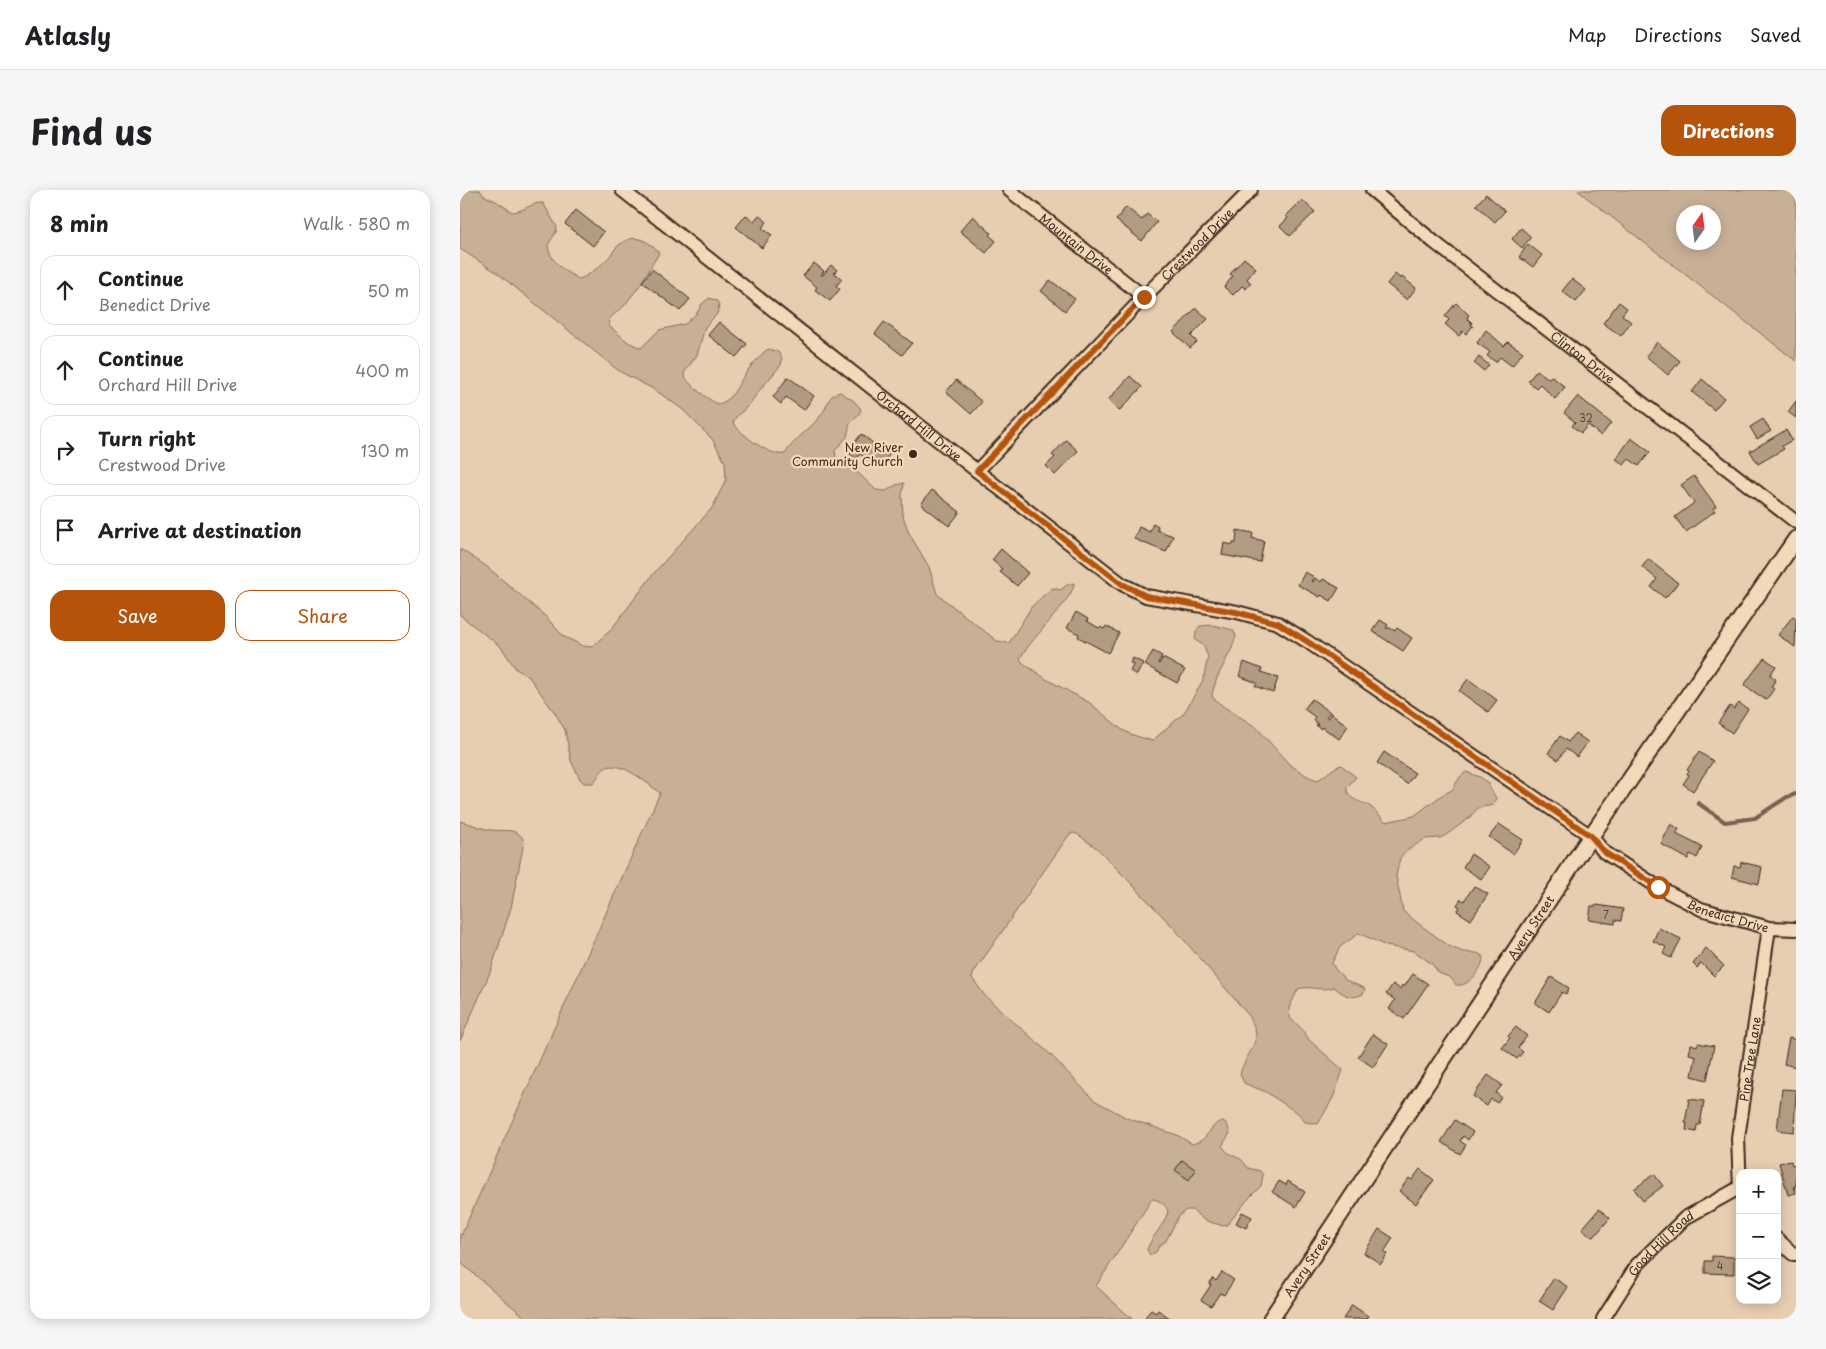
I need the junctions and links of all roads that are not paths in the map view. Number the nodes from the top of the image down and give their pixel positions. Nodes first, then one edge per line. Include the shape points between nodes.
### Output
1 (622, 190) edge
2 (1009, 190) edge
3 (1251, 190) edge
4 (1372, 190) edge
5 (1144, 297) junction
6 (977, 471) junction
7 (1796, 522) edge
8 (1796, 539) edge
9 (1591, 836) junction
10 (1769, 928) junction
11 (1796, 929) edge
12 (1739, 1169) edge
13 (1736, 1191) edge
14 (1781, 1243) edge
15 (1796, 1254) edge
16 (1271, 1319) edge
17 (1603, 1319) edge

1 - 6 street, Orchard Hill Drive
2 - 5 street, Mountain Drive
3 - 5 street, Crestwood Drive
4 - 7 street, Clinton Drive
5 - 6 street, Crestwood Drive
6 - 9 street, Orchard Hill Drive via 1122,584 1146,596 1278,623
8 - 9 main road, Avery Street
9 - 10 street, Benedict Drive via 1604,852 1658,887 1701,909
9 - 16 main road, Avery Street
10 - 11 street, Benedict Drive
10 - 12 street, Pine Tree Lane via 1738,1138
13 - 17 street, Good Hill Road via 1686,1218 1637,1265
14 - 15 street

